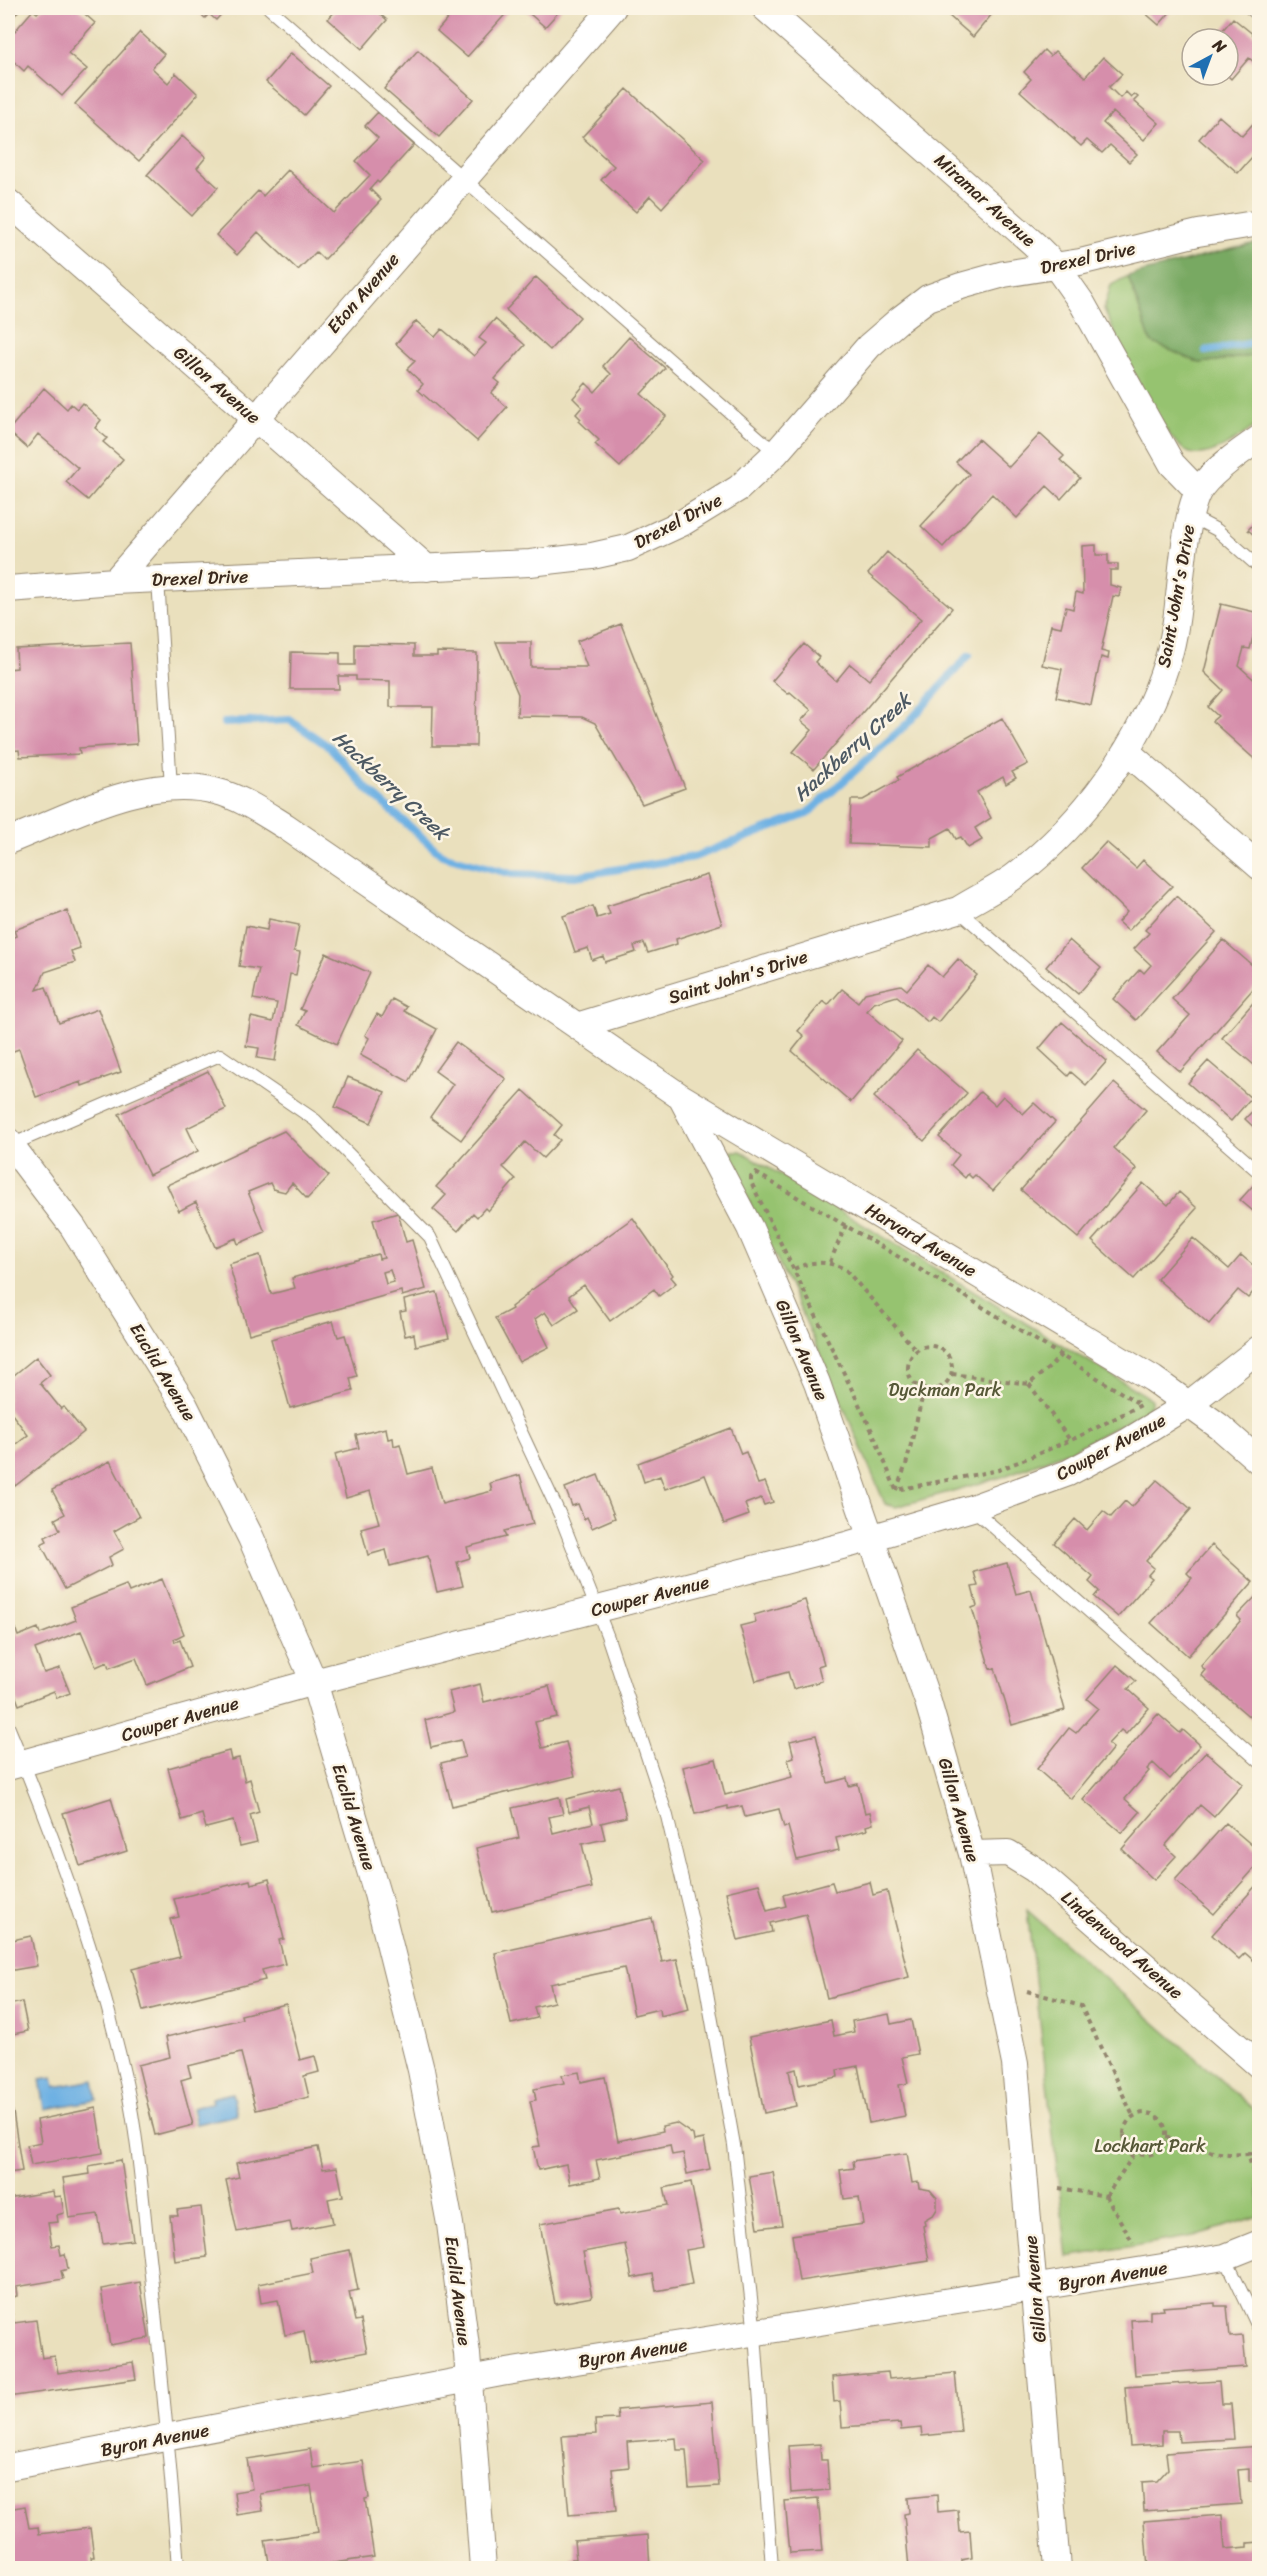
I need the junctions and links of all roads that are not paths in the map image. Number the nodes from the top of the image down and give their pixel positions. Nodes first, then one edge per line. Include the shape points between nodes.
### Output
1 (269, 8) edge
2 (613, 8) edge
3 (765, 8) edge
4 (1250, 8) edge
5 (1260, 16) edge
6 (463, 179) junction
7 (8, 202) edge
8 (1260, 223) edge
9 (1056, 266) junction
10 (255, 418) junction
11 (1260, 438) edge
12 (776, 453) junction
13 (1198, 491) junction
14 (1190, 516) junction
15 (427, 568) junction
16 (1260, 568) edge
17 (158, 579) junction
18 (115, 581) junction
19 (8, 590) edge
20 (1126, 751) junction
21 (171, 787) junction
22 (8, 841) edge
23 (1260, 867) edge
24 (958, 910) junction
25 (577, 1026) junction
26 (681, 1097) junction
27 (9, 1143) edge
28 (1260, 1173) edge
29 (1260, 1348) edge
30 (1189, 1404) junction
31 (1260, 1462) edge
32 (972, 1508) junction
33 (872, 1537) junction
34 (597, 1609) junction
35 (314, 1682) junction
36 (8, 1726) edge
37 (1260, 1762) edge
38 (15, 1765) edge
39 (972, 1854) junction
40 (1260, 2066) edge
41 (1260, 2243) edge
42 (1225, 2257) junction
43 (1035, 2288) junction
44 (1260, 2331) edge
45 (755, 2334) junction
46 (470, 2379) junction
47 (168, 2438) junction
48 (8, 2467) edge
49 (178, 2568) edge
50 (483, 2568) edge
51 (772, 2568) edge
52 (1057, 2568) edge

1 - 6 lane
2 - 6 street, Eton Avenue
3 - 9 street, Miramar Avenue
4 - 5 lane
6 - 10 street, Eton Avenue
6 - 12 lane
7 - 10 street, Gillon Avenue
8 - 9 street, Drexel Drive via 1198,233
9 - 12 street, Drexel Drive via 1004,274 928,298 869,346
9 - 13 street, Miramar Avenue via 1082,303 1172,464
10 - 15 street, Gillon Avenue
10 - 18 street, Eton Avenue
11 - 13 street, Saint John's Drive via 1219,469
12 - 15 street, Drexel Drive via 739,488 682,523 627,548 530,563
13 - 14 street, Saint John's Drive
14 - 16 lane via 1217,530
14 - 20 street, Saint John's Drive via 1168,659 1155,697
15 - 17 street, Drexel Drive
17 - 18 street, Drexel Drive
17 - 21 lane
18 - 19 street, Drexel Drive
20 - 23 street
20 - 24 street, Saint John's Drive via 1055,842 1014,876
21 - 22 street via 128,794
21 - 25 street via 216,791 245,802
24 - 25 street, Saint John's Drive
24 - 28 lane
25 - 26 street, Harvard Avenue
26 - 30 street, Harvard Avenue via 1153,1378
26 - 33 street, Gillon Avenue via 750,1228 817,1383
27 - 34 lane via 220,1054 315,1120 430,1237 560,1515
27 - 35 street, Euclid Avenue via 73,1227 185,1406 251,1538
29 - 30 street, Cowper Avenue
30 - 31 street, Harvard Avenue
30 - 32 street, Cowper Avenue via 1068,1473
32 - 33 street, Cowper Avenue
32 - 37 lane
33 - 34 street, Cowper Avenue
33 - 39 street, Gillon Avenue via 928,1702
34 - 35 street, Cowper Avenue
34 - 45 lane via 667,1816 701,1959 734,2145
35 - 38 street, Cowper Avenue
35 - 46 street, Euclid Avenue via 377,1894 421,2070 450,2224
36 - 38 lane
38 - 47 lane via 68,1883 102,1987 126,2084 141,2181
39 - 40 street, Lindenwood Avenue via 1008,1853 1034,1869
39 - 43 street, Gillon Avenue via 1015,2064
41 - 42 street, Byron Avenue
42 - 43 street, Byron Avenue
42 - 44 lane
43 - 45 street, Byron Avenue
43 - 52 street, Gillon Avenue
45 - 46 street, Byron Avenue
45 - 51 lane
46 - 47 street, Byron Avenue
46 - 50 street, Euclid Avenue
47 - 48 street, Byron Avenue
47 - 49 lane

